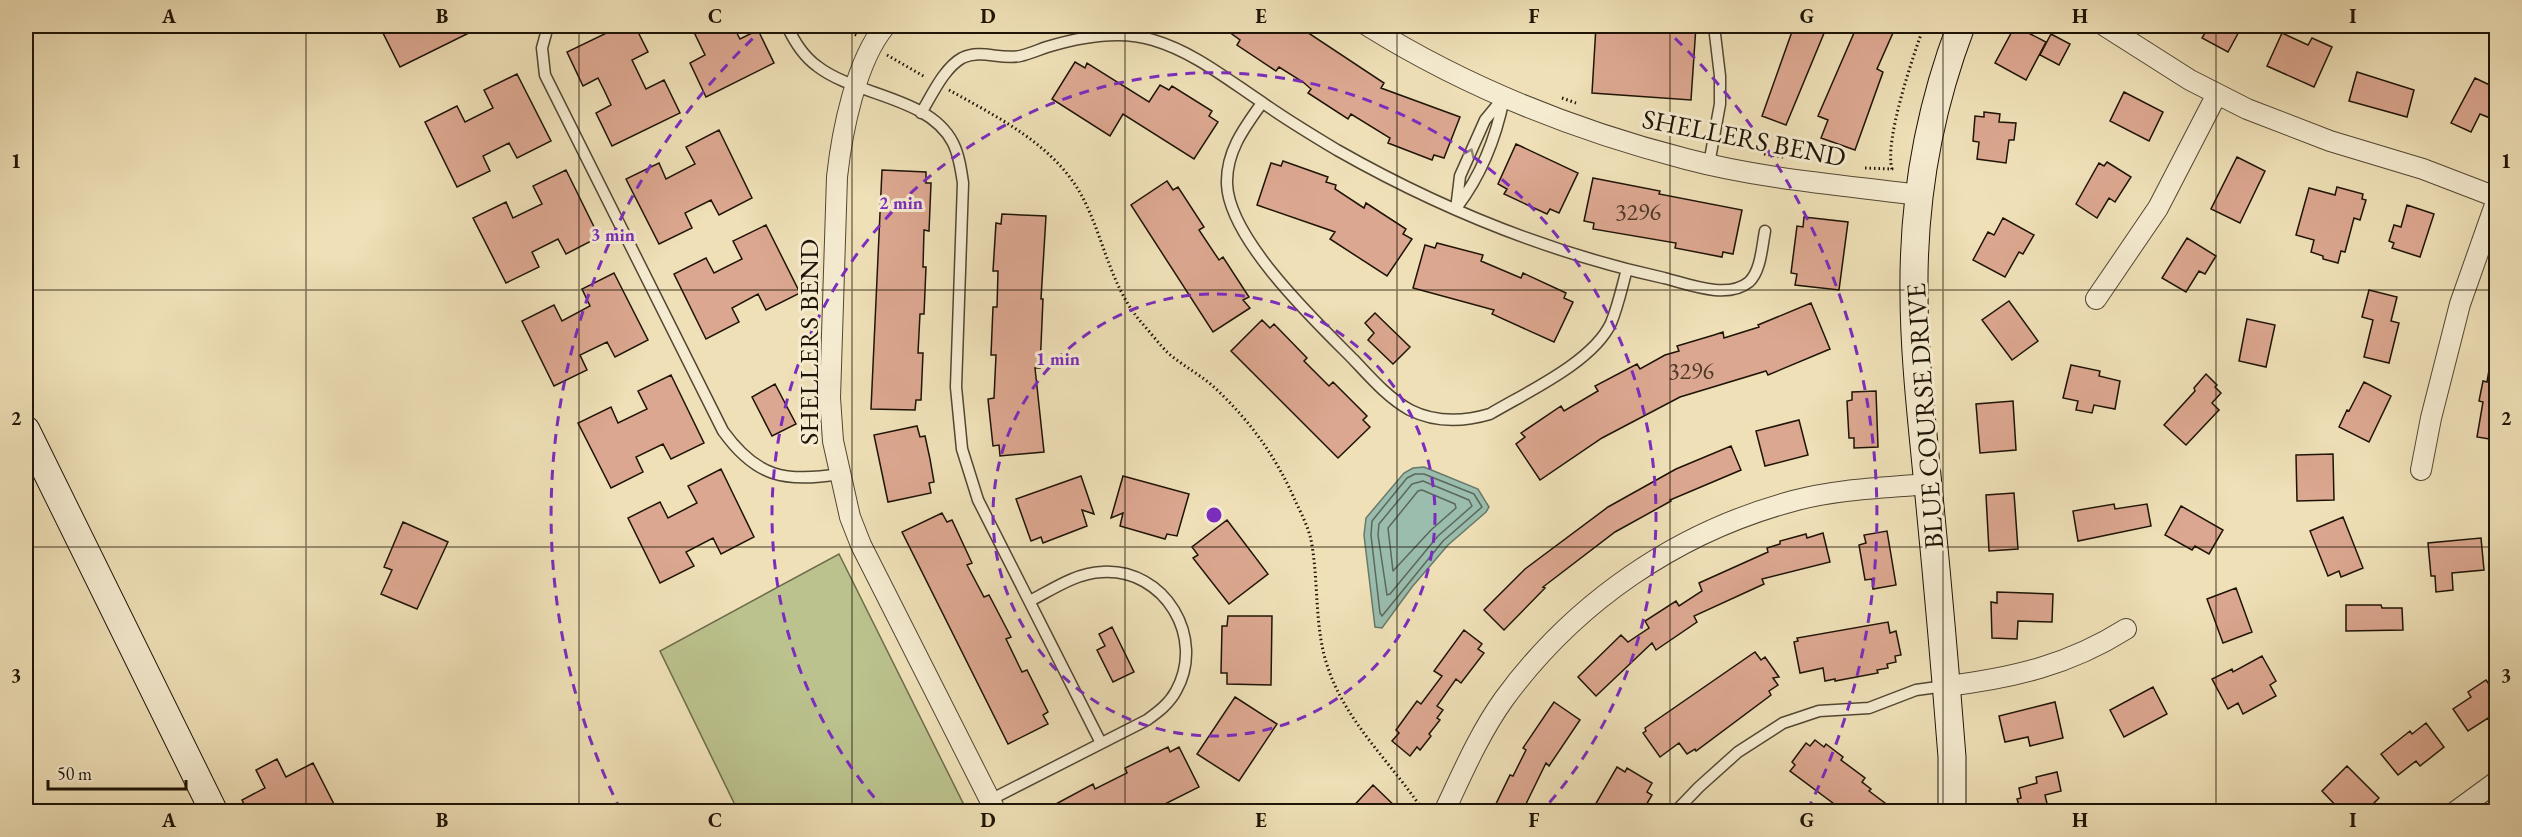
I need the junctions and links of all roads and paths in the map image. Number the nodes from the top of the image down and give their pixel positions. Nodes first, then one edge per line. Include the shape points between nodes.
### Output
1 (548, 26) edge
2 (787, 26) edge
3 (839, 26) edge
4 (885, 26) edge
5 (1370, 26) edge
6 (1714, 26) edge
7 (1924, 26) edge
8 (1961, 26) edge
9 (2105, 26) edge
10 (872, 46) junction
11 (939, 85) junction
12 (857, 86) junction
13 (2217, 94) junction
14 (1556, 96) dead end
15 (1504, 97) junction
16 (1262, 103) junction
17 (1577, 104) dead end
18 (921, 112) junction
19 (1760, 153) dead end
20 (1792, 158) dead end
21 (1709, 164) junction
22 (1863, 167) dead end
23 (1919, 195) junction
24 (2496, 197) edge
25 (2496, 202) edge
26 (1455, 209) junction
27 (1765, 231) dead end
28 (1627, 269) junction
29 (2096, 299) dead end
30 (26, 430) edge
31 (2421, 470) dead end
32 (839, 474) junction
33 (1928, 484) junction
34 (1030, 601) junction
35 (2126, 629) dead end
36 (1947, 686) junction
37 (1101, 743) junction
38 (2496, 782) edge
39 (993, 806) edge
40 (214, 812) edge
41 (1424, 812) edge
42 (1444, 812) edge
43 (1675, 812) edge
44 (1952, 812) edge
45 (2455, 812) edge

1 - 32 lane via 542,63 553,92 723,431 747,459 775,475 803,479
2 - 12 lane via 816,66
3 - 10 path
4 - 10 street, SHELLERS BEND
5 - 15 street, SHELLERS BEND
6 - 21 lane via 1720,104
7 - 22 path via 1890,147 1892,169
8 - 23 main road, BLUE COURSE DRIVE via 1937,99
9 - 13 street
10 - 11 path
10 - 12 street, SHELLERS BEND
11 - 16 lane via 951,67 979,53 1022,56 1090,38 1131,35 1152,39 1194,57
11 - 18 lane
11 - 41 path via 1025,136 1066,171 1084,199 1115,281 1139,320 1168,352 1222,394 1266,445 1310,538 1322,646 1338,693
12 - 18 lane
12 - 32 street, SHELLERS BEND via 842,140 837,177 830,398
13 - 24 street via 2330,141 2423,169
13 - 29 street via 2158,208
14 - 17 path
15 - 21 street, SHELLERS BEND via 1569,124
15 - 26 lane via 1498,129 1475,182
26 -> 15 lane via 1460,176 1485,120
16 - 26 lane via 1346,154
16 - 28 lane via 1232,150 1227,176 1231,205 1258,253 1296,302 1384,390 1411,410 1443,420 1490,414 1579,360 1595,347 1611,322
18 - 34 lane via 952,141 960,159 963,183 956,387 962,449 978,500
19 - 20 path
21 - 23 street, SHELLERS BEND
23 - 33 main road, BLUE COURSE DRIVE via 1914,304
25 - 31 street via 2460,304
26 - 28 lane via 1537,242
27 - 28 lane via 1756,272 1740,287 1713,289
30 - 40 main road
32 - 39 street, SHELLERS BEND via 861,544
33 - 36 main road, BLUE COURSE DRIVE
33 - 42 street via 1844,490 1794,501 1730,522 1632,572 1540,654 1503,701
34 - 37 lane
34 - 37 lane via 1086,574 1115,572 1154,588 1166,598 1182,623 1186,660 1175,693 1164,708
35 - 36 street via 2043,669
36 - 43 lane via 1916,690 1869,708 1819,711 1783,723 1738,752
36 - 44 main road, BLUE COURSE DRIVE
37 - 39 lane
38 - 45 street

